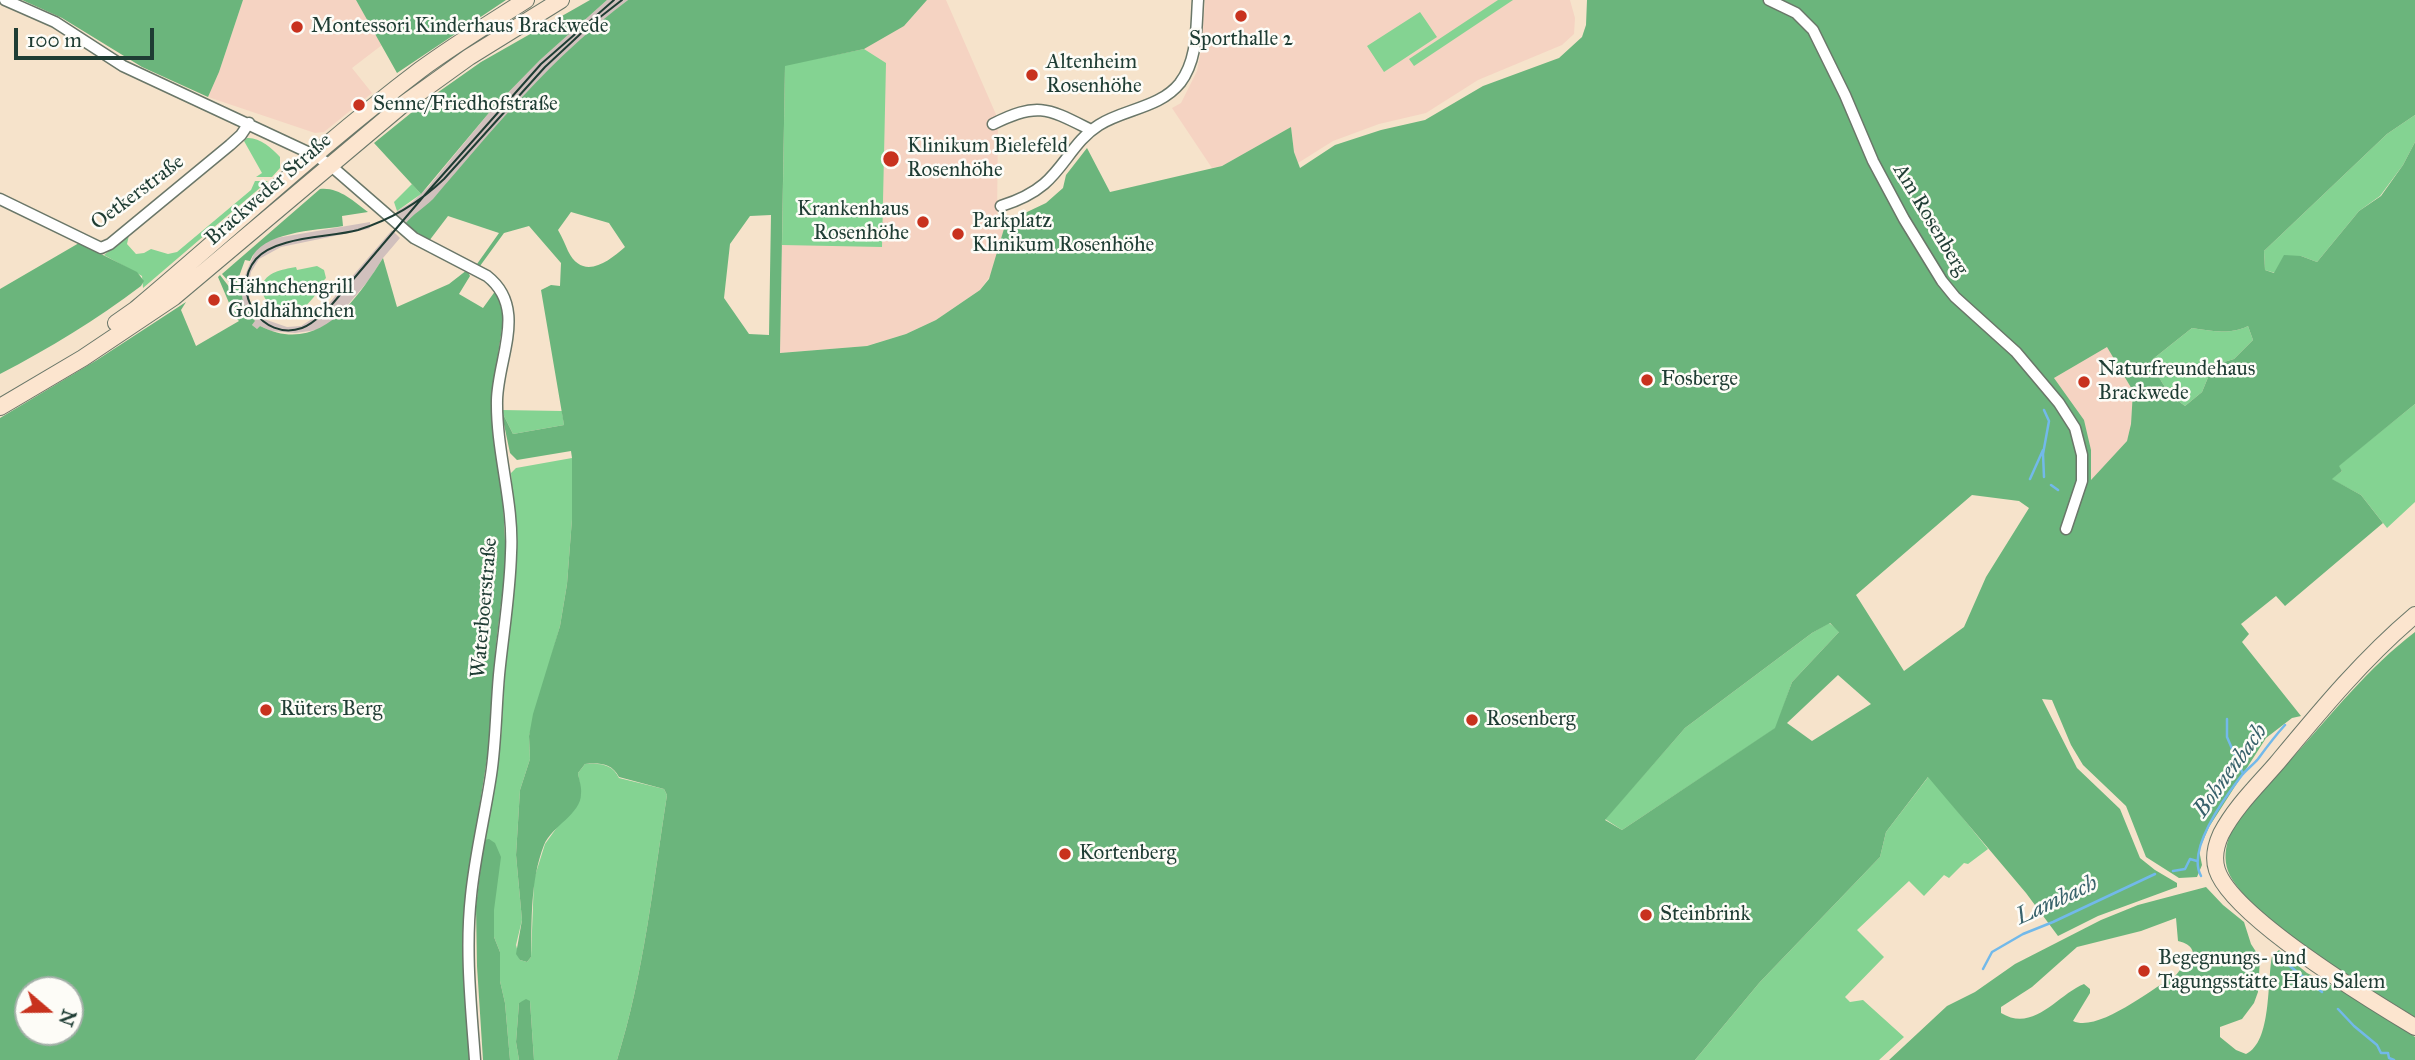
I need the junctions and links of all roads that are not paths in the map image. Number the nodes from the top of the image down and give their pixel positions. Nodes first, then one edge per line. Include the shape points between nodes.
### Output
1 (5, 0) edge
2 (526, 0) edge
3 (561, 0) edge
4 (1198, 0) edge
5 (1769, 0) edge
6 (249, 123) junction
7 (993, 124) dead end
8 (1091, 130) junction
9 (316, 156) junction
10 (330, 165) junction
11 (0, 199) edge
12 (1001, 206) dead end
13 (0, 396) edge
14 (0, 407) edge
15 (2066, 529) dead end
16 (2415, 615) edge
17 (2415, 1027) edge
18 (475, 1060) edge

1 - 6 street, Waterboerstraße via 55,22 123,66
2 - 9 main road, Brackweder Straße via 419,71
3 - 10 main road, Brackweder Straße via 441,76
4 - 8 street via 1193,54 1180,83 1159,100
5 - 15 street, Am Rosenberg via 1796,13 1813,30 1873,161 1942,281 2016,352 2075,428 2082,481
6 - 9 street, Waterboerstraße
6 - 11 street, Oetkerstraße via 230,145 101,248
7 - 8 street via 1037,109
8 - 12 street via 1046,182
9 - 10 street, Waterboerstraße
9 - 13 main road, Brackweder Straße via 136,309
10 - 14 main road, Brackweder Straße via 174,297
10 - 18 street, Waterboerstraße via 414,238 496,283 509,307 497,400 512,551 495,747 471,897
16 - 17 main road via 2365,660 2312,719 2229,821 2215,853 2225,886 2256,918

